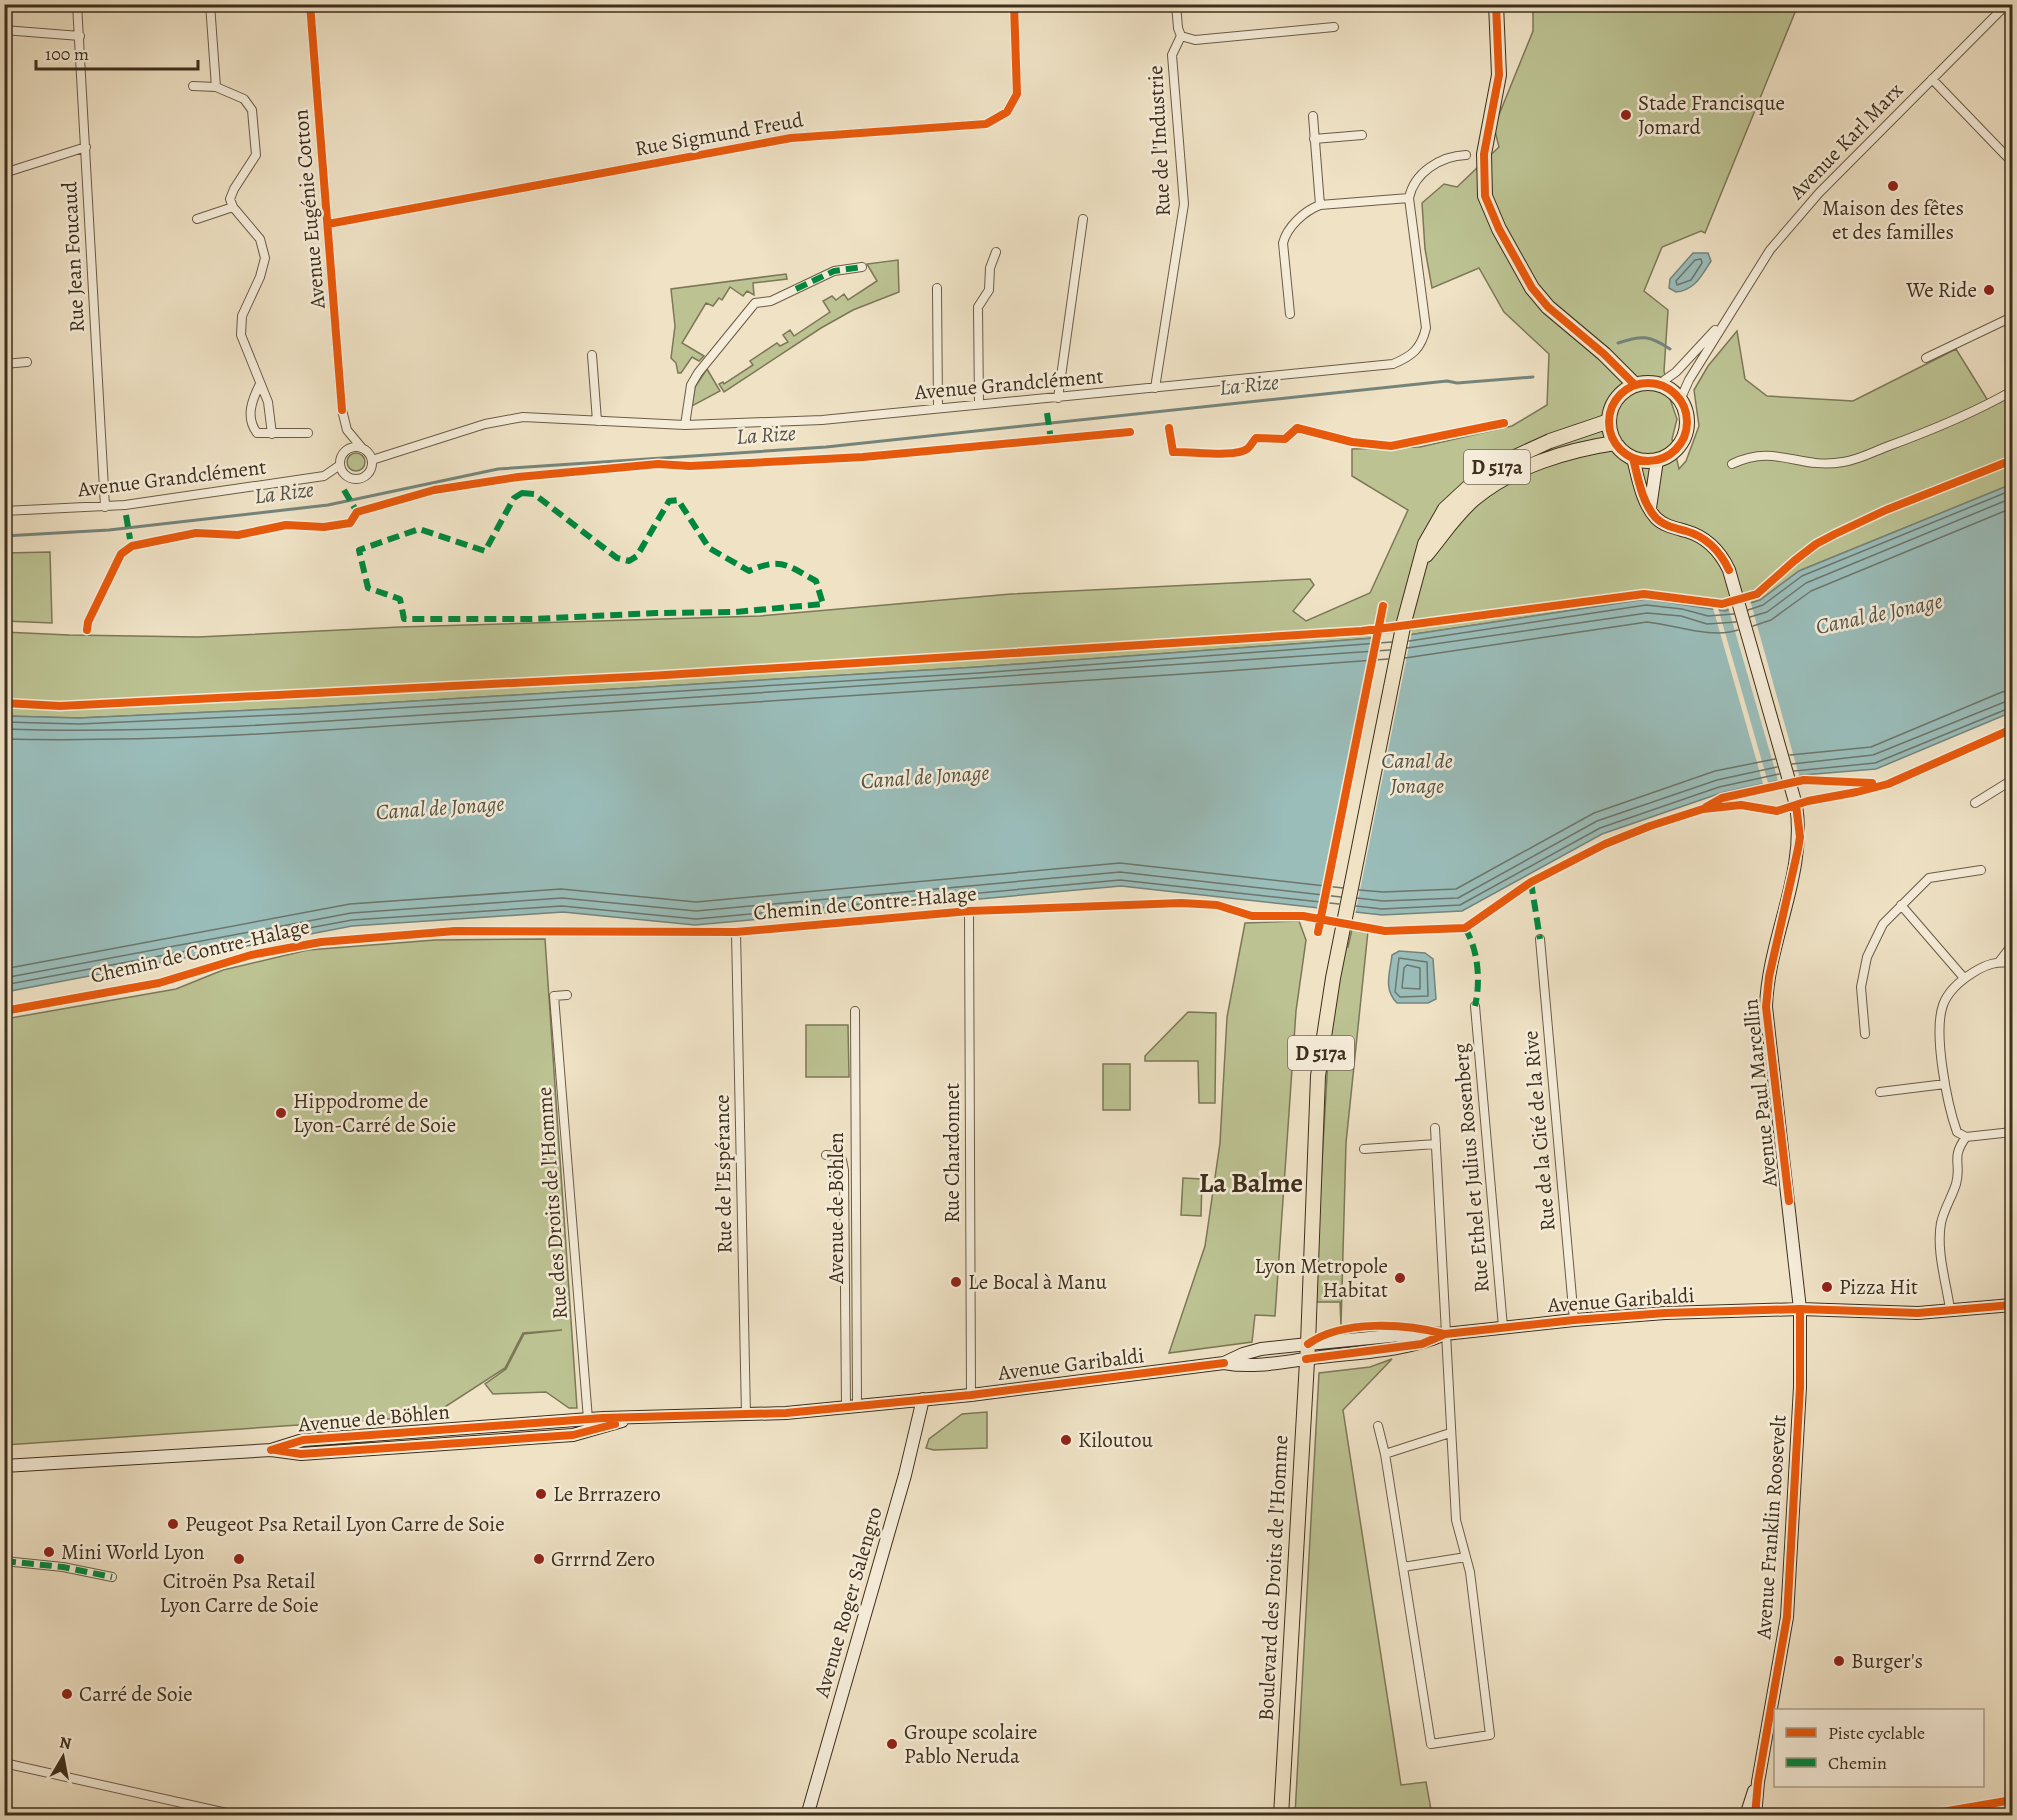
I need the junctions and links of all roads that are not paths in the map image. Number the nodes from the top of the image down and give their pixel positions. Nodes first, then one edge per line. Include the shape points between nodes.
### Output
1 (77, 4) edge
2 (210, 4) edge
3 (310, 4) edge
4 (1014, 4) edge
5 (1176, 4) edge
6 (1496, 4) edge
7 (2007, 4) edge
8 (1334, 27) dead end
9 (4, 30) edge
10 (80, 36) junction
11 (1181, 36) junction
12 (1932, 79) junction
13 (193, 86) dead end
14 (216, 87) junction
15 (1313, 116) dead end
16 (1362, 135) dead end
17 (1314, 139) junction
18 (86, 147) junction
19 (1466, 154) dead end
20 (2013, 162) edge
21 (4, 173) edge
22 (1409, 198) junction
23 (1320, 205) junction
24 (233, 207) junction
25 (197, 219) dead end
26 (1083, 219) dead end
27 (328, 224) junction
28 (996, 252) dead end
29 (862, 267) dead end
30 (937, 288) dead end
31 (1290, 314) dead end
32 (1728, 317) junction
33 (2013, 317) edge
34 (592, 355) dead end
35 (1926, 358) dead end
36 (27, 362) dead end
37 (4, 364) edge
38 (260, 384) junction
39 (1659, 384) junction
40 (1635, 385) junction
41 (1155, 388) junction
42 (2013, 392) edge
43 (1058, 398) junction
44 (1680, 400) junction
45 (979, 404) junction
46 (938, 408) junction
47 (597, 421) junction
48 (1609, 421) junction
49 (685, 425) junction
50 (308, 433) dead end
51 (272, 434) junction
52 (1615, 443) junction
53 (362, 448) junction
54 (1633, 458) junction
55 (372, 460) junction
56 (1657, 460) junction
57 (1731, 464) dead end
58 (340, 465) junction
59 (105, 507) junction
60 (1650, 509) junction
61 (4, 511) edge
62 (1422, 558) junction
63 (2013, 780) edge
64 (1975, 803) dead end
65 (1981, 870) dead end
66 (1901, 905) junction
67 (969, 911) dead end
68 (736, 932) dead end
69 (1540, 939) dead end
70 (2013, 945) edge
71 (1999, 962) junction
72 (2013, 963) edge
73 (1964, 978) junction
74 (567, 996) dead end
75 (1475, 1006) dead end
76 (855, 1011) dead end
77 (1865, 1034) dead end
78 (1945, 1084) junction
79 (1881, 1092) dead end
80 (1435, 1128) dead end
81 (1957, 1132) junction
82 (2013, 1132) edge
83 (1966, 1137) junction
84 (1436, 1144) junction
85 (1364, 1149) dead end
86 (1956, 1150) junction
87 (826, 1155) dead end
88 (2013, 1305) edge
89 (1800, 1309) junction
90 (1950, 1310) junction
91 (1574, 1320) junction
92 (1503, 1327) junction
93 (1445, 1334) junction
94 (1308, 1344) junction
95 (1306, 1359) junction
96 (1224, 1363) junction
97 (971, 1395) junction
98 (923, 1399) junction
99 (851, 1406) junction
100 (746, 1415) junction
101 (588, 1419) junction
102 (626, 1419) junction
103 (574, 1421) junction
104 (1378, 1426) dead end
105 (1450, 1433) junction
106 (544, 1437) junction
107 (271, 1450) junction
108 (1385, 1454) junction
109 (4, 1466) edge
110 (1466, 1557) junction
111 (4, 1561) edge
112 (1403, 1567) junction
113 (112, 1577) dead end
114 (4, 1763) edge
115 (1758, 1782) junction
116 (240, 1815) edge
117 (807, 1815) edge
118 (1281, 1815) edge
119 (1746, 1815) edge
120 (1755, 1815) edge

1 - 10 street, Rue Jean Foucaud
2 - 14 street
3 - 27 street, Avenue Eugénie Cotton
4 - 27 street, Rue Sigmund Freud via 1017,94 1007,112 986,124 791,138
5 - 11 street
6 - 40 main road via 1499,75 1484,154 1485,196 1532,288
7 - 12 street, Avenue Karl Marx
8 - 11 street via 1195,40
9 - 10 street
10 - 18 street, Rue Jean Foucaud
11 - 41 street, Rue de l'Industrie via 1172,55 1184,204
12 - 20 street
12 - 32 street, Avenue Karl Marx via 1819,193 1770,250
13 - 14 street
14 - 24 street via 244,99 252,110 256,155 234,189 230,199
15 - 17 street
16 - 17 street
17 - 23 street
18 - 21 street
18 - 59 street, Rue Jean Foucaud
19 - 22 street via 1442,161 1418,176
22 - 23 street
22 - 41 street, Avenue Grandclément via 1426,328 1423,343 1412,356 1393,364
23 - 31 street via 1309,209 1285,234 1282,243
24 - 25 street
24 - 38 street via 260,239 265,258 242,316 241,335
26 - 43 street
27 - 53 street, Avenue Eugénie Cotton via 343,416 346,430
28 - 45 street via 990,268 989,290 978,307
29 - 49 street via 834,271 771,301 755,303 691,385
30 - 46 street
32 - 39 street, Avenue Karl Marx via 1676,372
32 - 44 street, Avenue Karl Marx
33 - 35 street
34 - 47 street
36 - 37 street
38 - 51 street via 268,402
38 - 51 street via 250,403 253,427 257,433
39 - 40 main road
39 - 44 main road
40 - 48 main road via 1618,397
41 - 43 street, Avenue Grandclément
42 - 57 street via 1936,429 1844,462 1815,464 1768,454 1750,455
43 - 45 street, Avenue Grandclément
44 - 56 main road via 1686,413 1684,436 1677,448
45 - 46 street, Avenue Grandclément
46 - 49 street, Avenue Grandclément via 822,420
47 - 49 street, Avenue Grandclément
47 - 55 street, Avenue Grandclément via 523,417 496,421
48 - 52 main road
48 - 62 main road, D 517a via 1550,441 1504,462 1472,483 1431,529
50 - 51 street
52 - 54 main road
52 - 62 main road, D 517a via 1544,462 1503,478 1473,500
53 - 55 street
53 - 58 street via 346,450
54 - 56 main road
54 - 60 main road
55 - 58 street via 370,470 357,479 346,476
56 - 60 main road
58 - 59 street, Avenue Grandclément via 324,476
59 - 61 street, Avenue Grandclément
60 - 89 main road, Avenue Paul Marcellin via 1664,525 1689,532 1722,555 1796,805 1799,843 1766,1007
62 - 94 main road, D 517a via 1409,601 1339,946 1318,1076
63 - 64 street
65 - 66 street via 1929,878
66 - 73 street
66 - 77 street via 1883,924 1866,957 1861,987
67 - 97 street, Rue Chardonnet
68 - 100 street, Rue de l'Espérance
69 - 91 street, Rue de la Cité de la Rive
70 - 71 street
71 - 72 street
71 - 73 street
73 - 78 street via 1942,1007
74 - 101 street, Rue des Droits de l'Homme via 554,996
75 - 92 street, Rue Ethel et Julius Rosenberg
76 - 99 street, Avenue de Böhlen
78 - 79 street
78 - 81 street
80 - 84 street
81 - 83 street
81 - 86 street
82 - 83 street
83 - 86 street
84 - 85 street
84 - 93 street
86 - 90 street via 1956,1184 1944,1212 1939,1242
87 - 99 street via 838,1156 844,1170
88 - 90 main road, Avenue Garibaldi
89 - 90 main road, Avenue Garibaldi
89 - 91 main road, Avenue Garibaldi
89 - 115 main road, Avenue Franklin Roosevelt via 1800,1387 1787,1617
91 - 92 main road, Avenue Garibaldi
92 - 93 main road, Avenue Garibaldi
93 - 94 main road, Avenue Garibaldi
93 - 95 main road, Avenue Garibaldi via 1422,1344
93 - 105 street
94 - 95 main road, Boulevard des Droits de l'Homme
94 - 96 main road, Avenue Garibaldi via 1252,1352
95 - 96 main road, Avenue Garibaldi via 1246,1367
95 - 118 main road, Boulevard des Droits de l'Homme
96 - 97 main road, Avenue Garibaldi
97 - 98 main road, Avenue Garibaldi
98 - 99 main road, Avenue de Böhlen
98 - 117 main road, Avenue Roger Salengro via 905,1475
99 - 100 main road, Avenue de Böhlen
100 - 102 main road, Avenue de Böhlen
101 - 102 main road, Avenue de Böhlen
101 - 103 main road, Avenue de Böhlen
102 - 106 main road, Avenue de Böhlen via 573,1435
103 - 106 main road, Avenue de Böhlen via 574,1428
103 - 107 main road, Avenue de Böhlen via 303,1440
104 - 108 street
105 - 108 street
105 - 110 street via 1456,1520
106 - 107 main road, Avenue de Böhlen via 302,1454
107 - 109 main road, Avenue de Böhlen
108 - 112 street
110 - 112 street
110 - 112 street via 1490,1736 1431,1744
111 - 113 street
114 - 116 street
115 - 119 main road, Avenue Franklin Roosevelt
115 - 120 main road, Avenue Franklin Roosevelt

